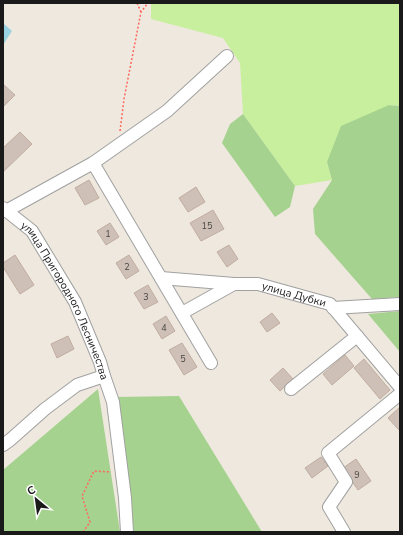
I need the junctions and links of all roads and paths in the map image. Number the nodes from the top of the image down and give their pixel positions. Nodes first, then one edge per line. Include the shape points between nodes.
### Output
1 (137, 3) edge
2 (148, 3) edge
3 (141, 12) junction
4 (227, 56) dead end
5 (120, 130) dead end
6 (93, 163) junction
7 (5, 210) edge
8 (161, 278) junction
9 (234, 284) junction
10 (400, 304) edge
11 (334, 308) junction
12 (182, 314) junction
13 (357, 336) junction
14 (212, 363) dead end
15 (104, 376) junction
16 (400, 387) edge
17 (291, 389) dead end
18 (400, 394) edge
19 (3, 445) edge
20 (122, 472) junction
21 (83, 532) edge
22 (127, 532) edge
23 (344, 532) edge

1 - 3 path
2 - 3 path
3 - 5 path
4 - 6 street via 167,111
6 - 7 street
6 - 8 street
7 - 15 street, улица Пригородного Лесничества via 32,231 75,302
8 - 9 street
8 - 12 street
9 - 11 street, улица Дубки via 258,284 330,304
9 - 12 street, улица Дубки
10 - 11 street
11 - 13 street, улица Дубки
12 - 14 street
13 - 16 street, улица Дубки
13 - 17 street
15 - 19 street, улица Пригородного Лесничества via 77,385
15 - 20 street via 113,402
18 - 23 street via 328,453 346,482 329,507
20 - 21 path via 94,471 82,496 90,522
20 - 22 street

